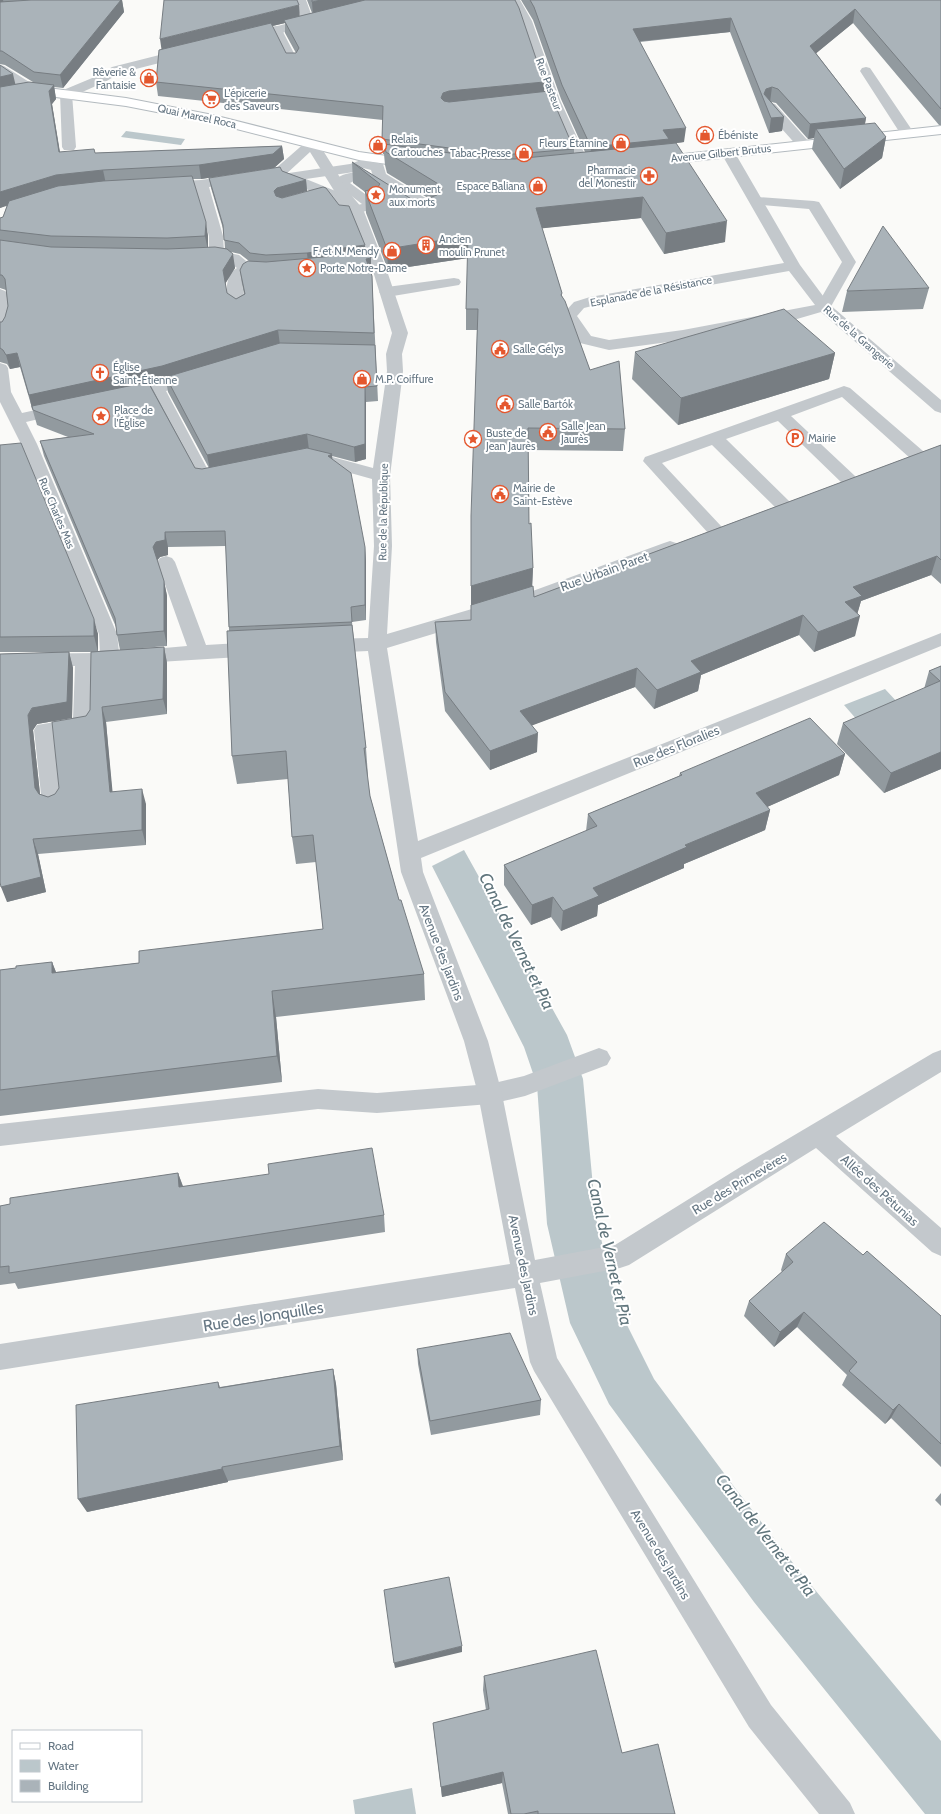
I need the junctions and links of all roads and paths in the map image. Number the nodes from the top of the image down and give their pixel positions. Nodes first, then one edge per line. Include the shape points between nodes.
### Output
1 (300, 0) edge
2 (514, 0) edge
3 (323, 18) edge
4 (308, 22) junction
5 (276, 30) junction
6 (238, 40) edge
7 (200, 49) edge
8 (293, 63) edge
9 (0, 69) edge
10 (866, 71) dead end
11 (32, 90) junction
12 (66, 94) junction
13 (0, 96) edge
14 (554, 100) junction
15 (539, 102) edge
16 (770, 107) edge
17 (941, 130) edge
18 (907, 133) junction
19 (312, 144) junction
20 (804, 144) junction
21 (69, 147) dead end
22 (728, 153) junction
23 (646, 162) edge
24 (431, 166) edge
25 (599, 167) edge
26 (584, 168) junction
27 (568, 170) edge
28 (328, 171) junction
29 (201, 184) junction
30 (153, 186) edge
31 (340, 188) junction
32 (323, 192) junction
33 (303, 198) edge
34 (757, 200) junction
35 (356, 209) junction
36 (217, 256) junction
37 (185, 257) edge
38 (360, 263) edge
39 (377, 265) junction
40 (792, 266) junction
41 (247, 269) junction
42 (274, 270) edge
43 (454, 282) dead end
44 (387, 292) junction
45 (0, 294) edge
46 (238, 307) edge
47 (824, 308) junction
48 (0, 332) edge
49 (0, 368) edge
50 (208, 374) edge
51 (163, 388) junction
52 (110, 399) edge
53 (79, 406) edge
54 (941, 408) edge
55 (780, 414) junction
56 (17, 419) junction
57 (715, 438) junction
58 (935, 449) edge
59 (294, 459) edge
60 (242, 470) edge
61 (381, 476) junction
62 (849, 480) edge
63 (763, 512) edge
64 (166, 562) dead end
65 (941, 639) edge
66 (377, 644) junction
67 (307, 647) edge
68 (276, 648) edge
69 (200, 652) junction
70 (110, 659) junction
71 (85, 660) junction
72 (0, 661) edge
73 (52, 803) edge
74 (410, 854) junction
75 (599, 1058) dead end
76 (941, 1060) edge
77 (490, 1094) junction
78 (0, 1135) edge
79 (818, 1135) junction
80 (941, 1244) edge
81 (534, 1273) junction
82 (0, 1357) edge
83 (839, 1814) edge

1 - 4 street
2 - 14 street, Rue Pasteur via 526,21
3 - 4 street
4 - 5 street
5 - 6 street
5 - 8 street
7 - 12 street via 116,70
9 - 11 street
10 - 18 street
11 - 12 main road, Quai Marcel Roca
11 - 13 main road, Quai Marcel Roca
12 - 19 main road, Quai Marcel Roca via 126,102 213,119
12 - 21 street
14 - 15 street
14 - 26 street, Rue Pasteur
16 - 20 street
17 - 18 main road, Avenue Gilbert Brutus
18 - 20 main road, Avenue Gilbert Brutus
19 - 24 main road, Quai Marcel Roca via 359,156
19 - 28 street
19 - 29 street via 279,173
20 - 22 main road, Avenue Gilbert Brutus
22 - 23 main road, Avenue Gilbert Brutus
22 - 34 street, Rue de la Grangerie
25 - 26 main road
26 - 27 main road
28 - 31 street
28 - 32 street via 289,177
28 - 35 street via 354,168 361,164 378,167 379,176 435,210 419,217 355,176 340,182 373,205
29 - 30 street
29 - 36 street via 216,236
31 - 32 street
31 - 35 street
32 - 33 street
32 - 35 street via 333,195 346,212
34 - 40 street, Rue de la Grangerie
34 - 47 street via 814,205 849,262
35 - 39 street
36 - 37 street
36 - 41 street via 234,258
38 - 39 street
39 - 44 street
40 - 47 street, Rue de la Grangerie
40 - 47 street, Esplanade de la Résistance via 590,302 580,305 569,316 586,340 609,345 683,335
41 - 42 street
41 - 46 street via 238,274 233,284
43 - 44 street
44 - 61 street, Rue de la République via 400,333 387,354 395,371
45 - 48 street
47 - 54 street, Rue de la Grangerie
49 - 56 street, Rue Charles Mas via 3,392
50 - 51 street
51 - 52 street
51 - 60 street via 204,478
53 - 56 street
55 - 57 street
55 - 58 street via 844,391 909,458
55 - 62 street
56 - 70 street, Rue Charles Mas via 22,445 108,634
57 - 63 street via 791,502
57 - 66 street, Rue Urbain Paret via 651,461 708,533 537,596
59 - 61 street via 309,456
61 - 66 street, Rue de la République via 384,546
64 - 69 street
65 - 74 street, Rue des Floralies
66 - 67 street, Rue Urbain Paret
66 - 74 street, Avenue des Jardins
68 - 69 street
69 - 70 street
70 - 71 street
71 - 72 street
71 - 73 street via 83,725 44,730
74 - 77 street, Avenue des Jardins via 412,872 476,1041
75 - 77 street via 525,1086
76 - 79 street, Rue des Primevères
77 - 78 street via 377,1103 318,1099
77 - 81 street, Avenue des Jardins
79 - 80 street, Allée des Pétunias
79 - 81 street, Rue des Primevères via 620,1256
81 - 82 street, Rue des Jonquilles
81 - 83 street, Avenue des Jardins via 544,1362 760,1716

